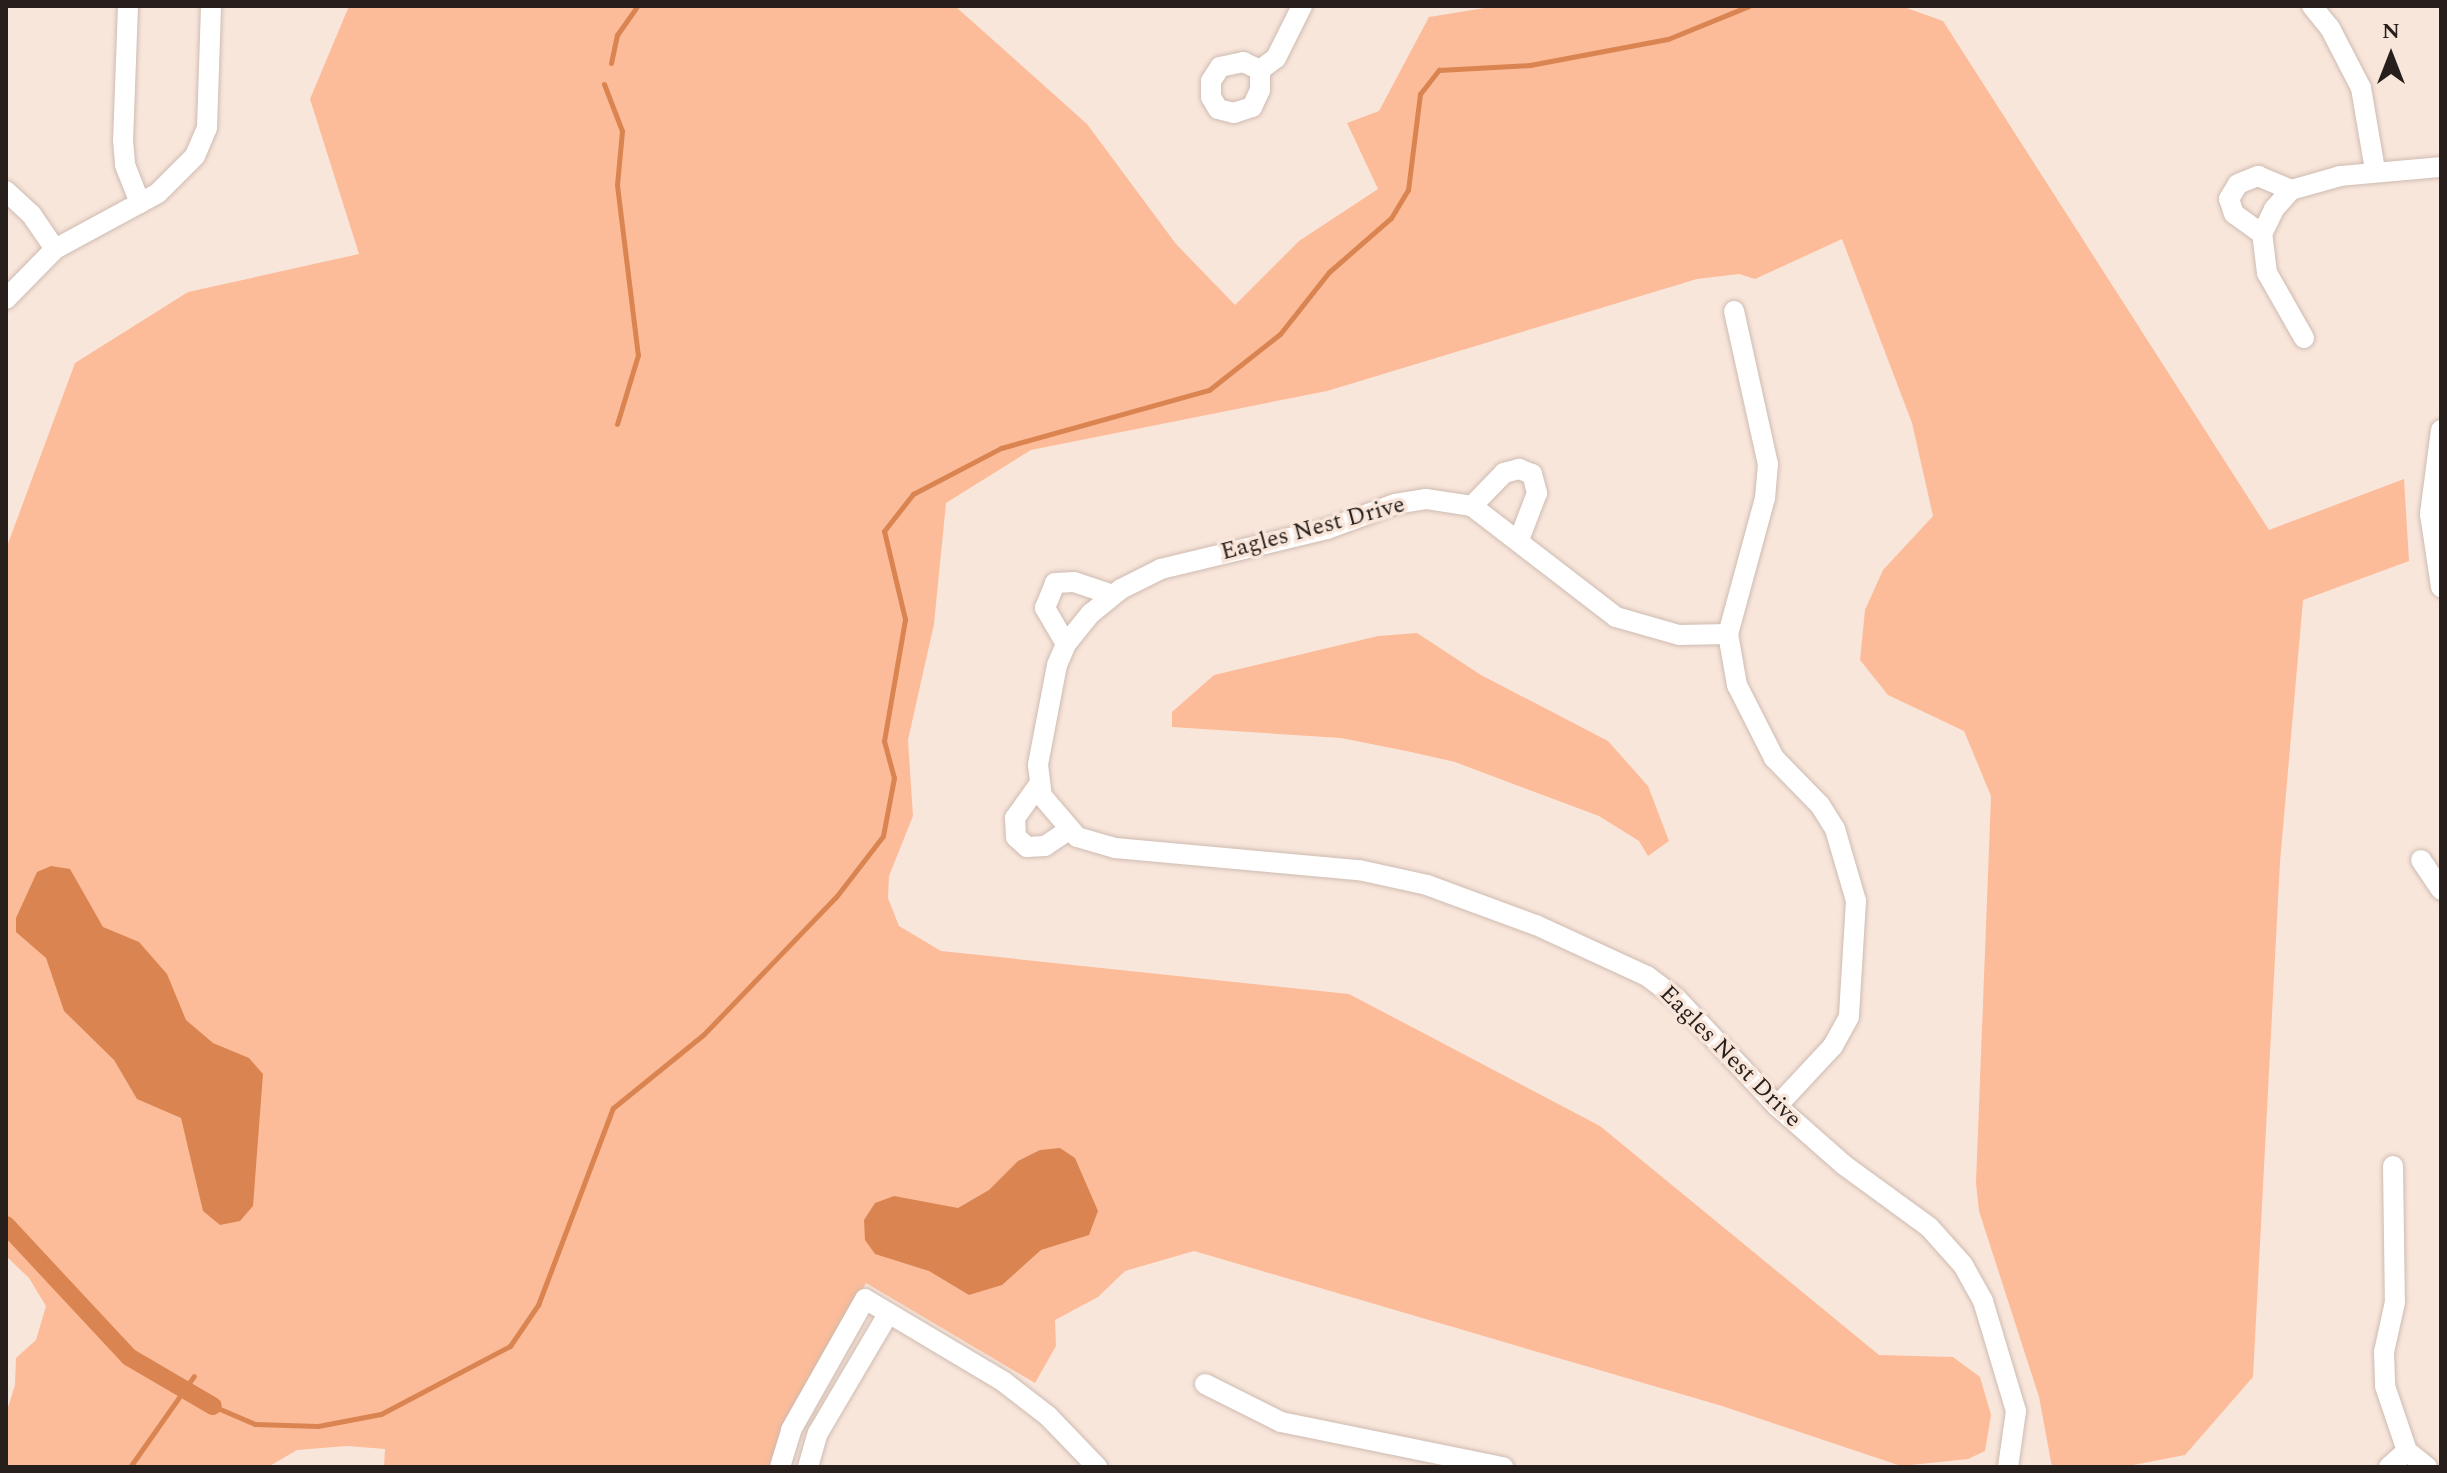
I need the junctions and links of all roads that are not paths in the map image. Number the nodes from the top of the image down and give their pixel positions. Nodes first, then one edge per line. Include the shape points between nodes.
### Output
1 (128, 6) edge
2 (211, 6) edge
3 (1302, 6) edge
4 (2312, 6) edge
5 (1260, 70) dead end
6 (2441, 167) edge
7 (2375, 170) junction
8 (2291, 190) junction
9 (6, 191) edge
10 (140, 203) junction
11 (2262, 234) junction
12 (55, 249) junction
13 (6, 299) edge
14 (1734, 311) dead end
15 (2304, 338) dead end
16 (2441, 430) edge
17 (1472, 506) junction
18 (1519, 540) junction
19 (2441, 587) edge
20 (1113, 595) junction
21 (1728, 634) junction
22 (1066, 644) junction
23 (1040, 783) junction
24 (1069, 830) junction
25 (2421, 860) dead end
26 (2441, 890) edge
27 (1777, 1106) junction
28 (2393, 1166) dead end
29 (888, 1314) junction
30 (1205, 1384) dead end
31 (2407, 1451) junction
32 (1436, 1461) edge
33 (780, 1467) edge
34 (808, 1467) edge
35 (1097, 1467) edge
36 (1503, 1467) edge
37 (2008, 1467) edge
38 (2389, 1467) edge
39 (2427, 1467) edge

1 - 10 street via 123,140 125,165
2 - 10 street via 207,128 195,156 176,180
3 - 5 street via 1276,58
4 - 7 street via 2356,76
6 - 7 street
7 - 8 street
8 - 11 street
8 - 11 street via 2258,176 2238,184 2229,199 2234,214
9 - 12 street via 31,214
10 - 12 street
11 - 15 street via 2267,273
12 - 13 street
14 - 21 street via 1768,464 1765,498
16 - 19 street via 2430,514
17 - 18 street, Eagles Nest Drive
17 - 18 street via 1504,473 1519,469 1532,474 1537,493
17 - 20 street, Eagles Nest Drive via 1426,499 1395,504 1327,529 1161,569
18 - 21 street, Eagles Nest Drive via 1587,600 1616,617 1679,635
20 - 22 street, Eagles Nest Drive
20 - 22 street via 1074,582 1055,583 1045,597 1045,608
21 - 27 street via 1737,685 1752,723 1774,758 1820,805 1835,829 1856,901 1849,1017 1833,1046
22 - 23 street, Eagles Nest Drive via 1045,711
23 - 24 street via 1042,796
23 - 24 street via 1015,818 1016,837 1027,847 1045,846
24 - 27 street, Eagles Nest Drive via 1115,848 1359,870 1427,885 1536,925 1647,976 1676,998
25 - 26 street
27 - 37 street, Eagles Nest Drive via 1844,1165 1929,1227 1963,1265 1983,1301 2016,1411
28 - 31 street via 2395,1302 2384,1375 2393,1422
29 - 33 street via 865,1299 791,1430
29 - 34 street via 818,1433
29 - 35 street via 1004,1382 1048,1416
30 - 32 street via 1281,1422
31 - 38 street
31 - 39 street
32 - 36 street

